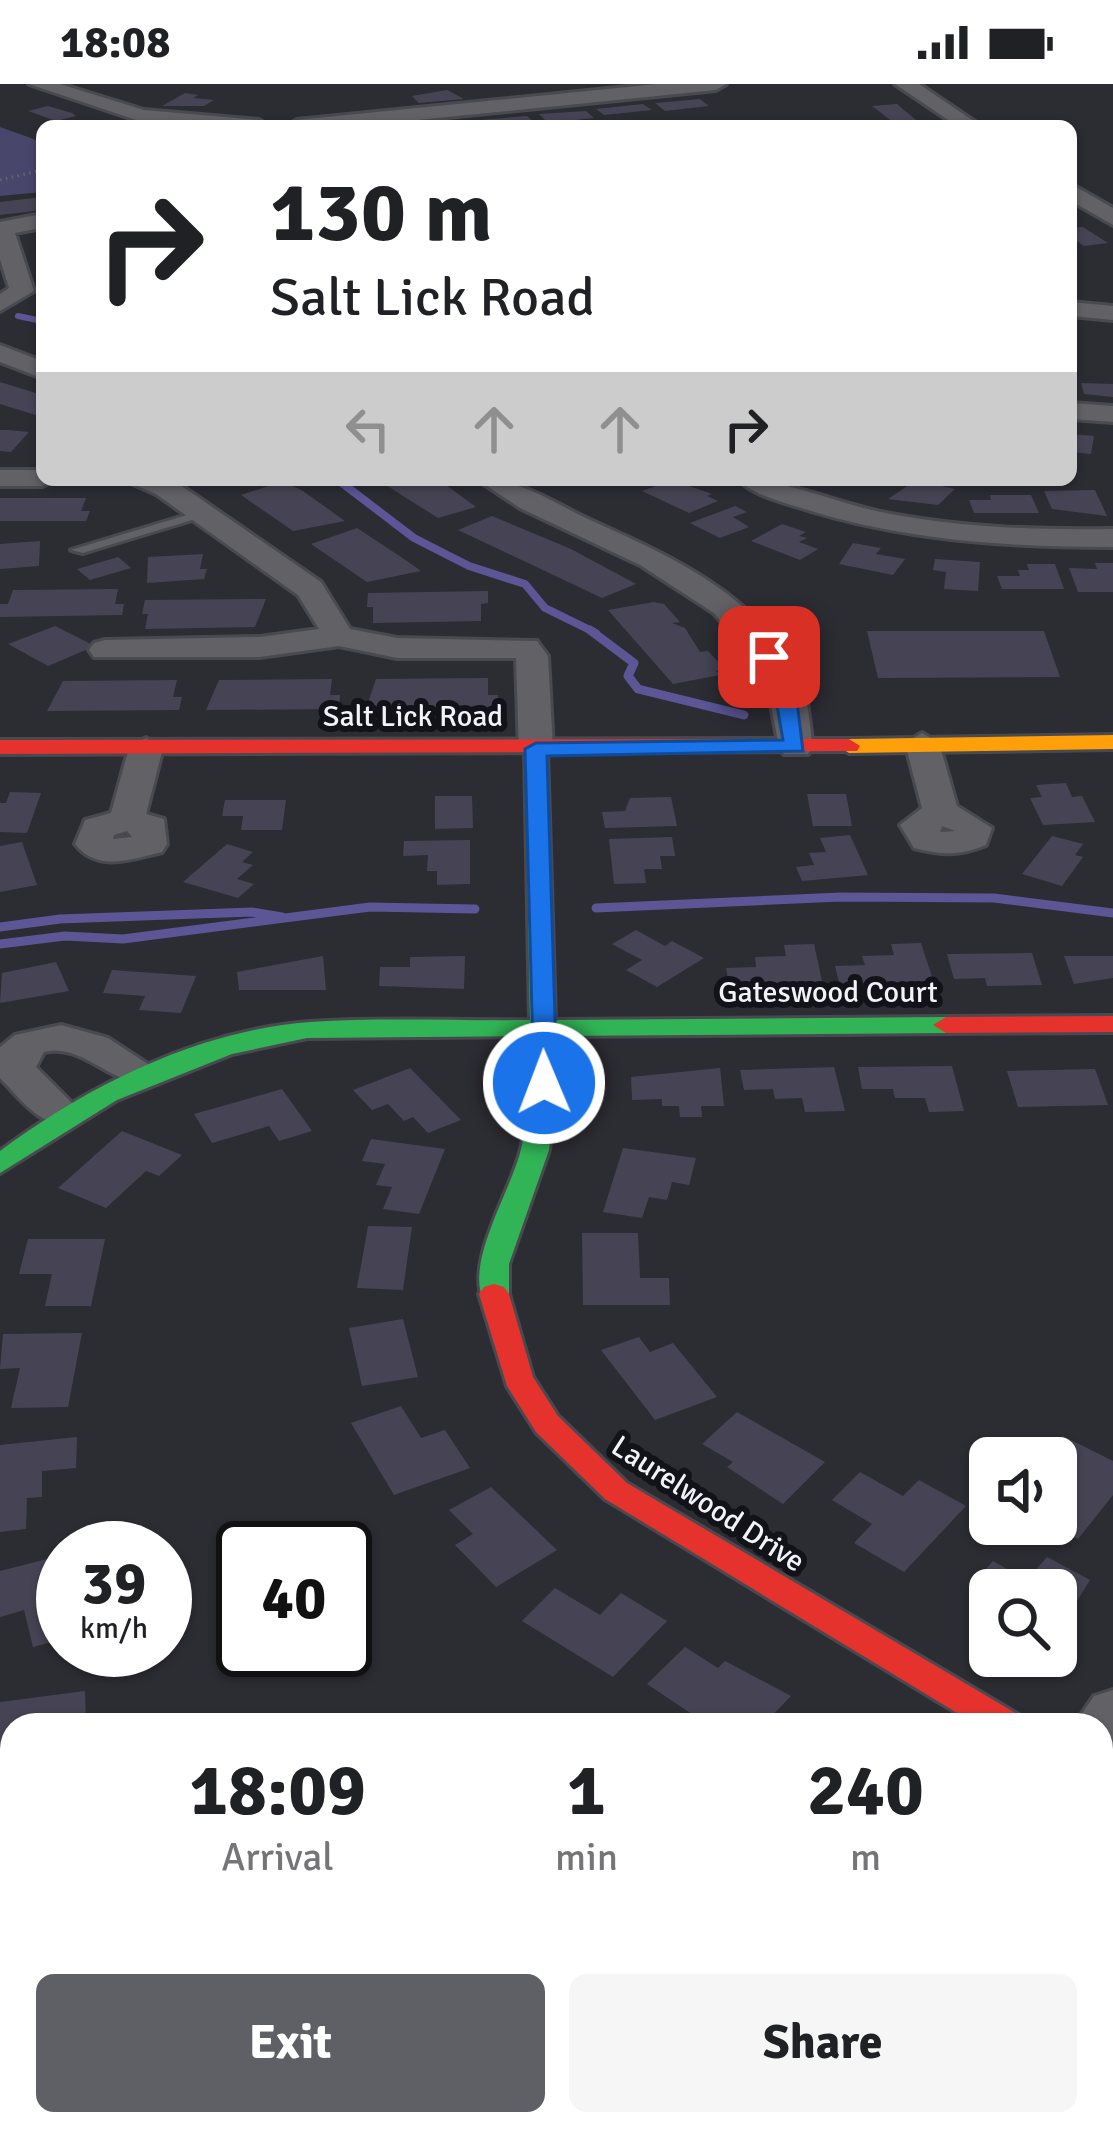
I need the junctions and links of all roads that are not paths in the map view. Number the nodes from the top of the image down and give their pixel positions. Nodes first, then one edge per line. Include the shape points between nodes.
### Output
1 (39, 84) edge
2 (716, 84) edge
3 (905, 84) edge
4 (189, 120) edge
5 (357, 120) edge
6 (961, 120) edge
7 (1077, 194) edge
8 (1113, 218) edge
9 (36, 222) edge
10 (0, 304) edge
11 (1077, 310) edge
12 (1113, 313) edge
13 (0, 352) edge
14 (36, 367) edge
15 (1077, 411) edge
16 (1113, 414) edge
17 (0, 478) edge
18 (36, 478) edge
19 (159, 486) edge
20 (504, 486) edge
21 (767, 486) edge
22 (205, 514) junction
23 (1113, 538) edge
24 (78, 550) dead end
25 (338, 636) junction
26 (105, 650) dead end
27 (1113, 742) edge
28 (922, 743) junction
29 (0, 747) edge
30 (796, 747) junction
31 (146, 748) junction
32 (536, 749) junction
33 (942, 815) dead end
34 (127, 820) dead end
35 (1113, 1024) edge
36 (543, 1027) junction
37 (139, 1072) junction
38 (62, 1114) junction
39 (0, 1164) edge
40 (986, 1713) edge

1 - 4 street via 142,116
2 - 5 street
3 - 6 street
7 - 8 street
9 - 10 street via 2,228 22,291
11 - 12 street
13 - 14 street
15 - 16 street
17 - 18 street
19 - 22 street
20 - 30 street via 710,592 783,677
21 - 23 street via 905,529
22 - 24 lane
22 - 25 street via 310,589
25 - 26 street via 260,647
25 - 32 street via 397,648 526,648
27 - 28 street, Salt Lick Road
28 - 30 street, Salt Lick Road
28 - 33 street
29 - 31 street, Salt Lick Road
30 - 32 street, Salt Lick Road
31 - 32 street, Salt Lick Road
31 - 34 street
32 - 36 street, Laurelwood Drive
35 - 36 street, Gateswood Court
36 - 37 street, Gateswood Court via 307,1030 205,1048
36 - 40 street, Laurelwood Drive via 535,1150 494,1264 502,1337 547,1424 616,1491
37 - 38 street, Gateswood Court
37 - 38 street via 82,1041 27,1042 15,1054 15,1070
38 - 39 street, Gateswood Court

